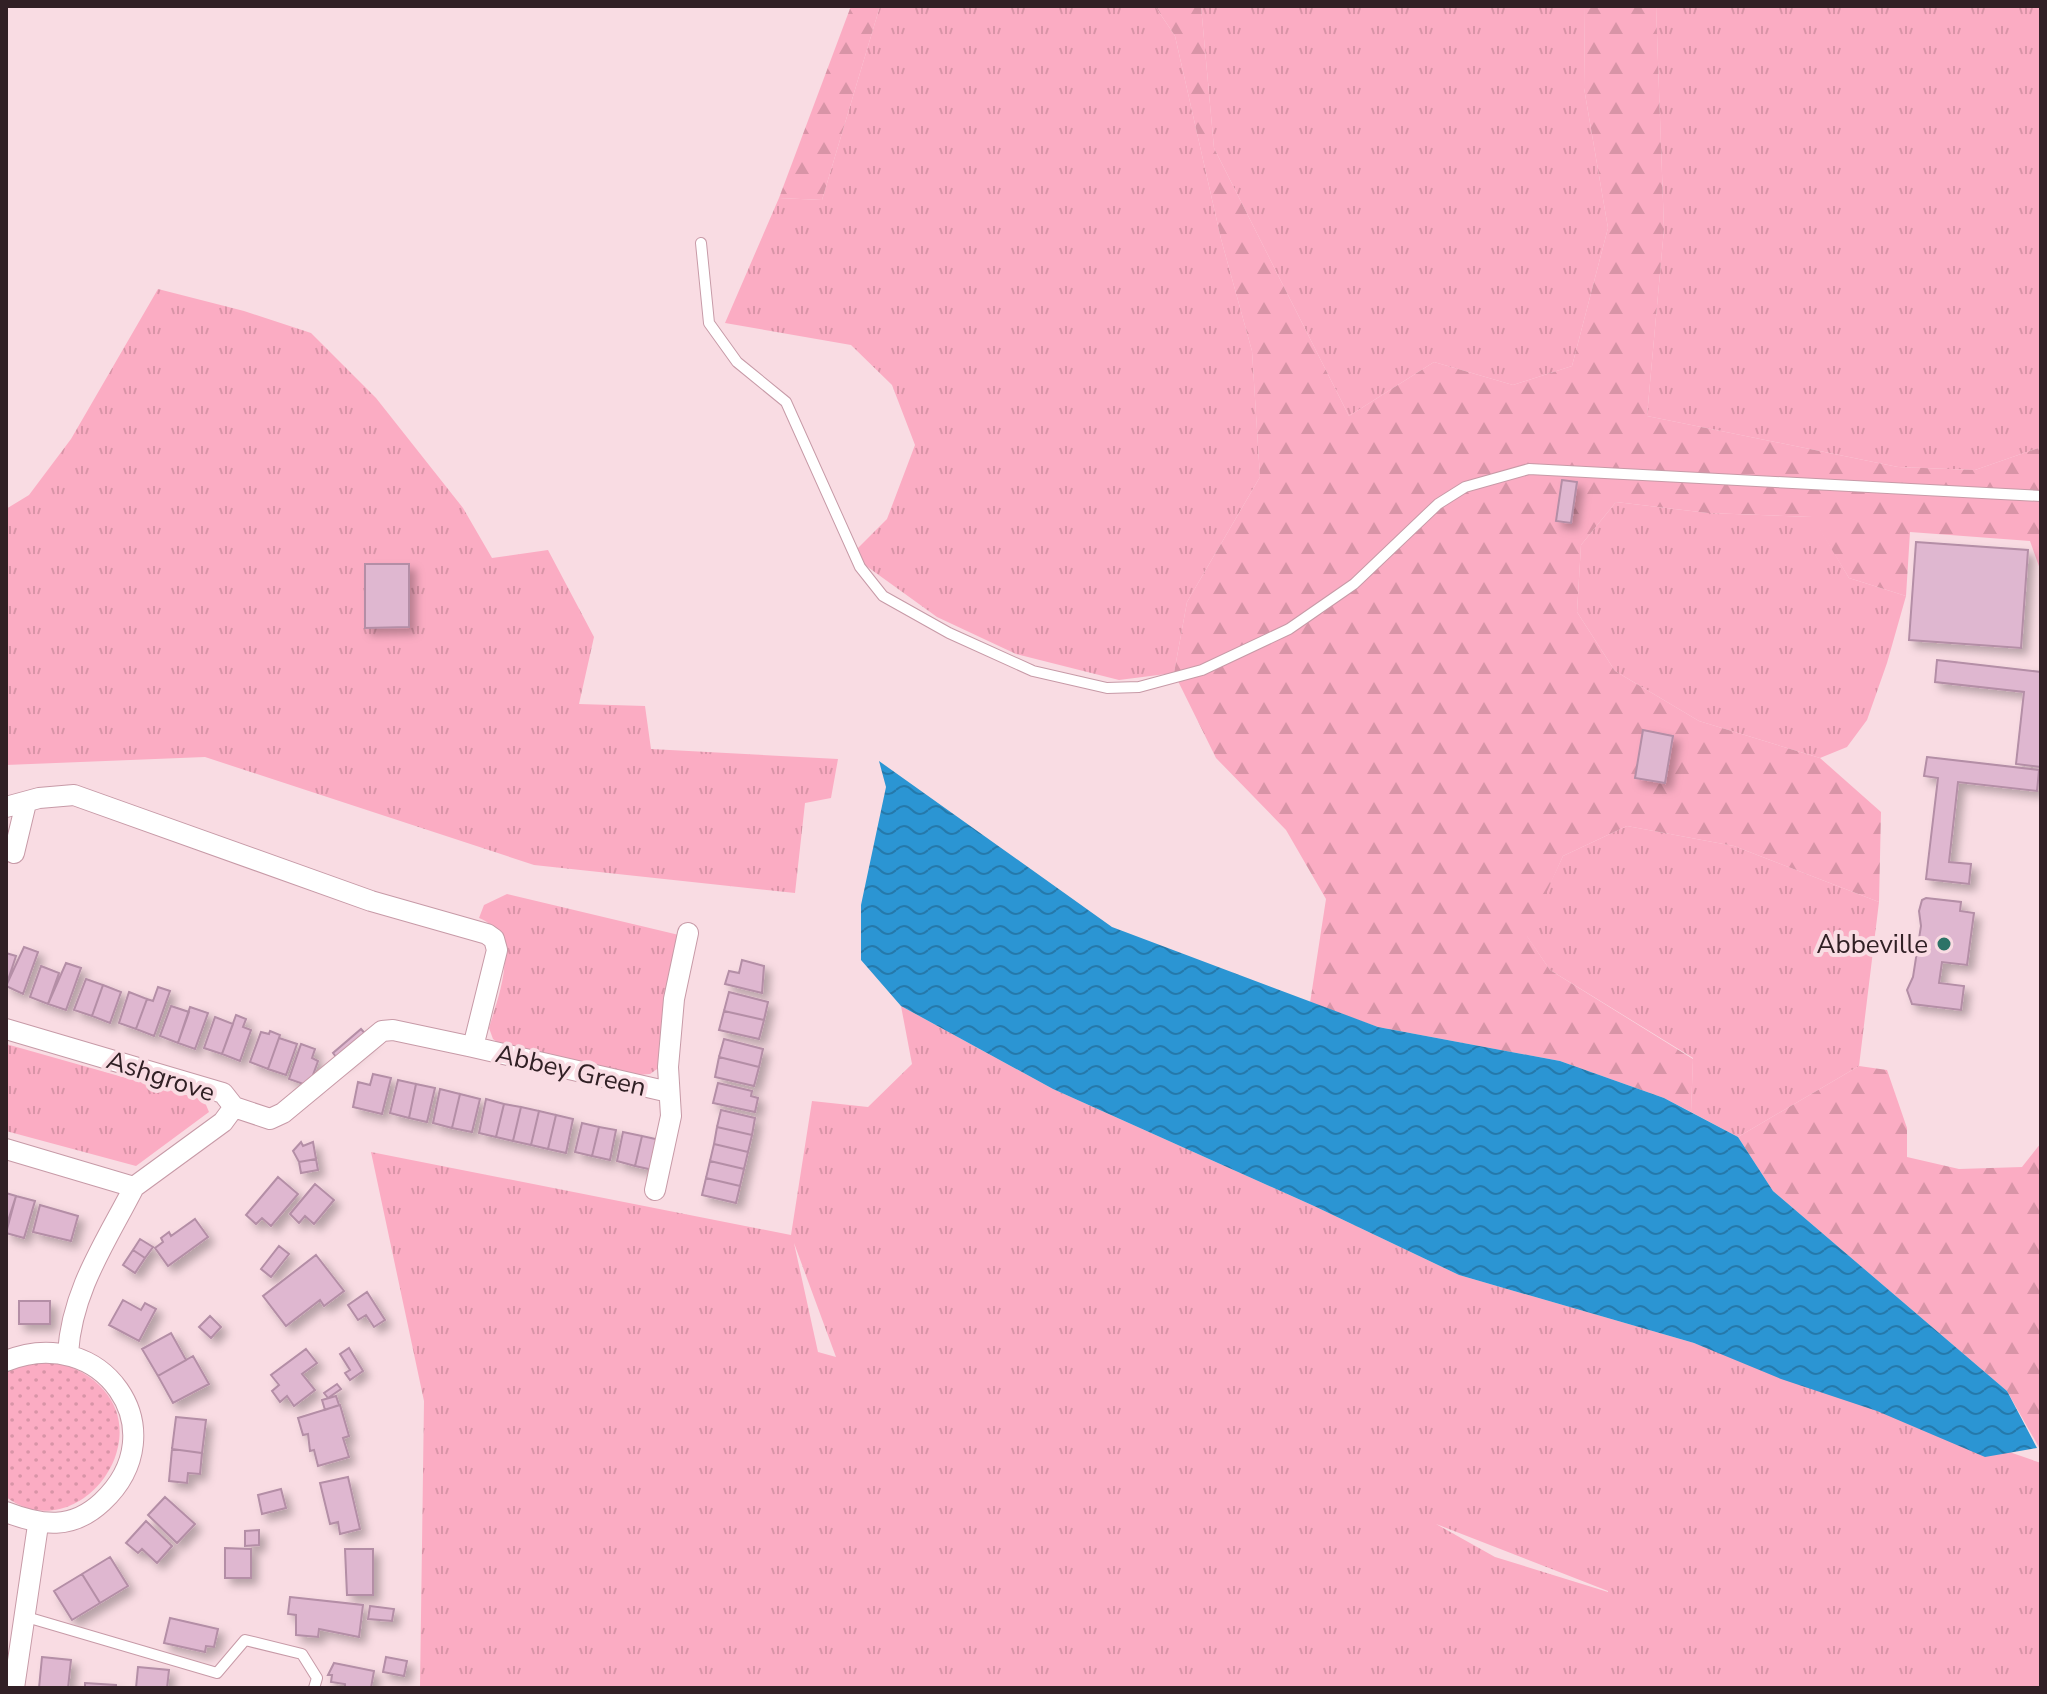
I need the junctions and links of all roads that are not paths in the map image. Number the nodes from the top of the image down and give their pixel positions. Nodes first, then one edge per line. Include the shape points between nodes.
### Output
1 (701, 243) dead end
2 (2041, 496) edge
3 (16, 805) edge
4 (14, 853) dead end
5 (688, 933) dead end
6 (6, 1029) edge
7 (473, 1047) junction
8 (669, 1092) junction
9 (234, 1107) junction
10 (6, 1149) edge
11 (134, 1187) junction
12 (655, 1190) dead end
13 (68, 1353) junction
14 (6, 1361) edge
15 (6, 1512) edge
16 (38, 1525) junction
17 (23, 1616) junction
18 (14, 1688) edge
19 (314, 1688) edge

1 - 2 lane via 709,323 737,362 786,402 847,542 883,596 1033,671 1107,688 1139,687 1202,670 1289,629 1354,584 1438,504 1465,487 1529,469
3 - 4 street
3 - 7 street, Abbey Green via 56,795 93,800 371,901 494,939 492,978
5 - 8 street, Abbey Green via 674,999
6 - 9 street, Ashgrove via 223,1093
7 - 8 street, Abbey Green
7 - 9 street, Abbey Green via 382,1031 283,1113 270,1119
8 - 12 street, Abbey Green via 671,1116
9 - 11 street, Ashgrove via 223,1122
10 - 11 street
11 - 13 street, Ashgrove via 84,1277 70,1321
13 - 14 street via 36,1351
13 - 16 street via 96,1366 121,1391 132,1417 134,1444 121,1485 89,1514
15 - 16 street
16 - 17 street
17 - 18 street
17 - 19 lane via 217,1673 245,1640 302,1654 317,1678

